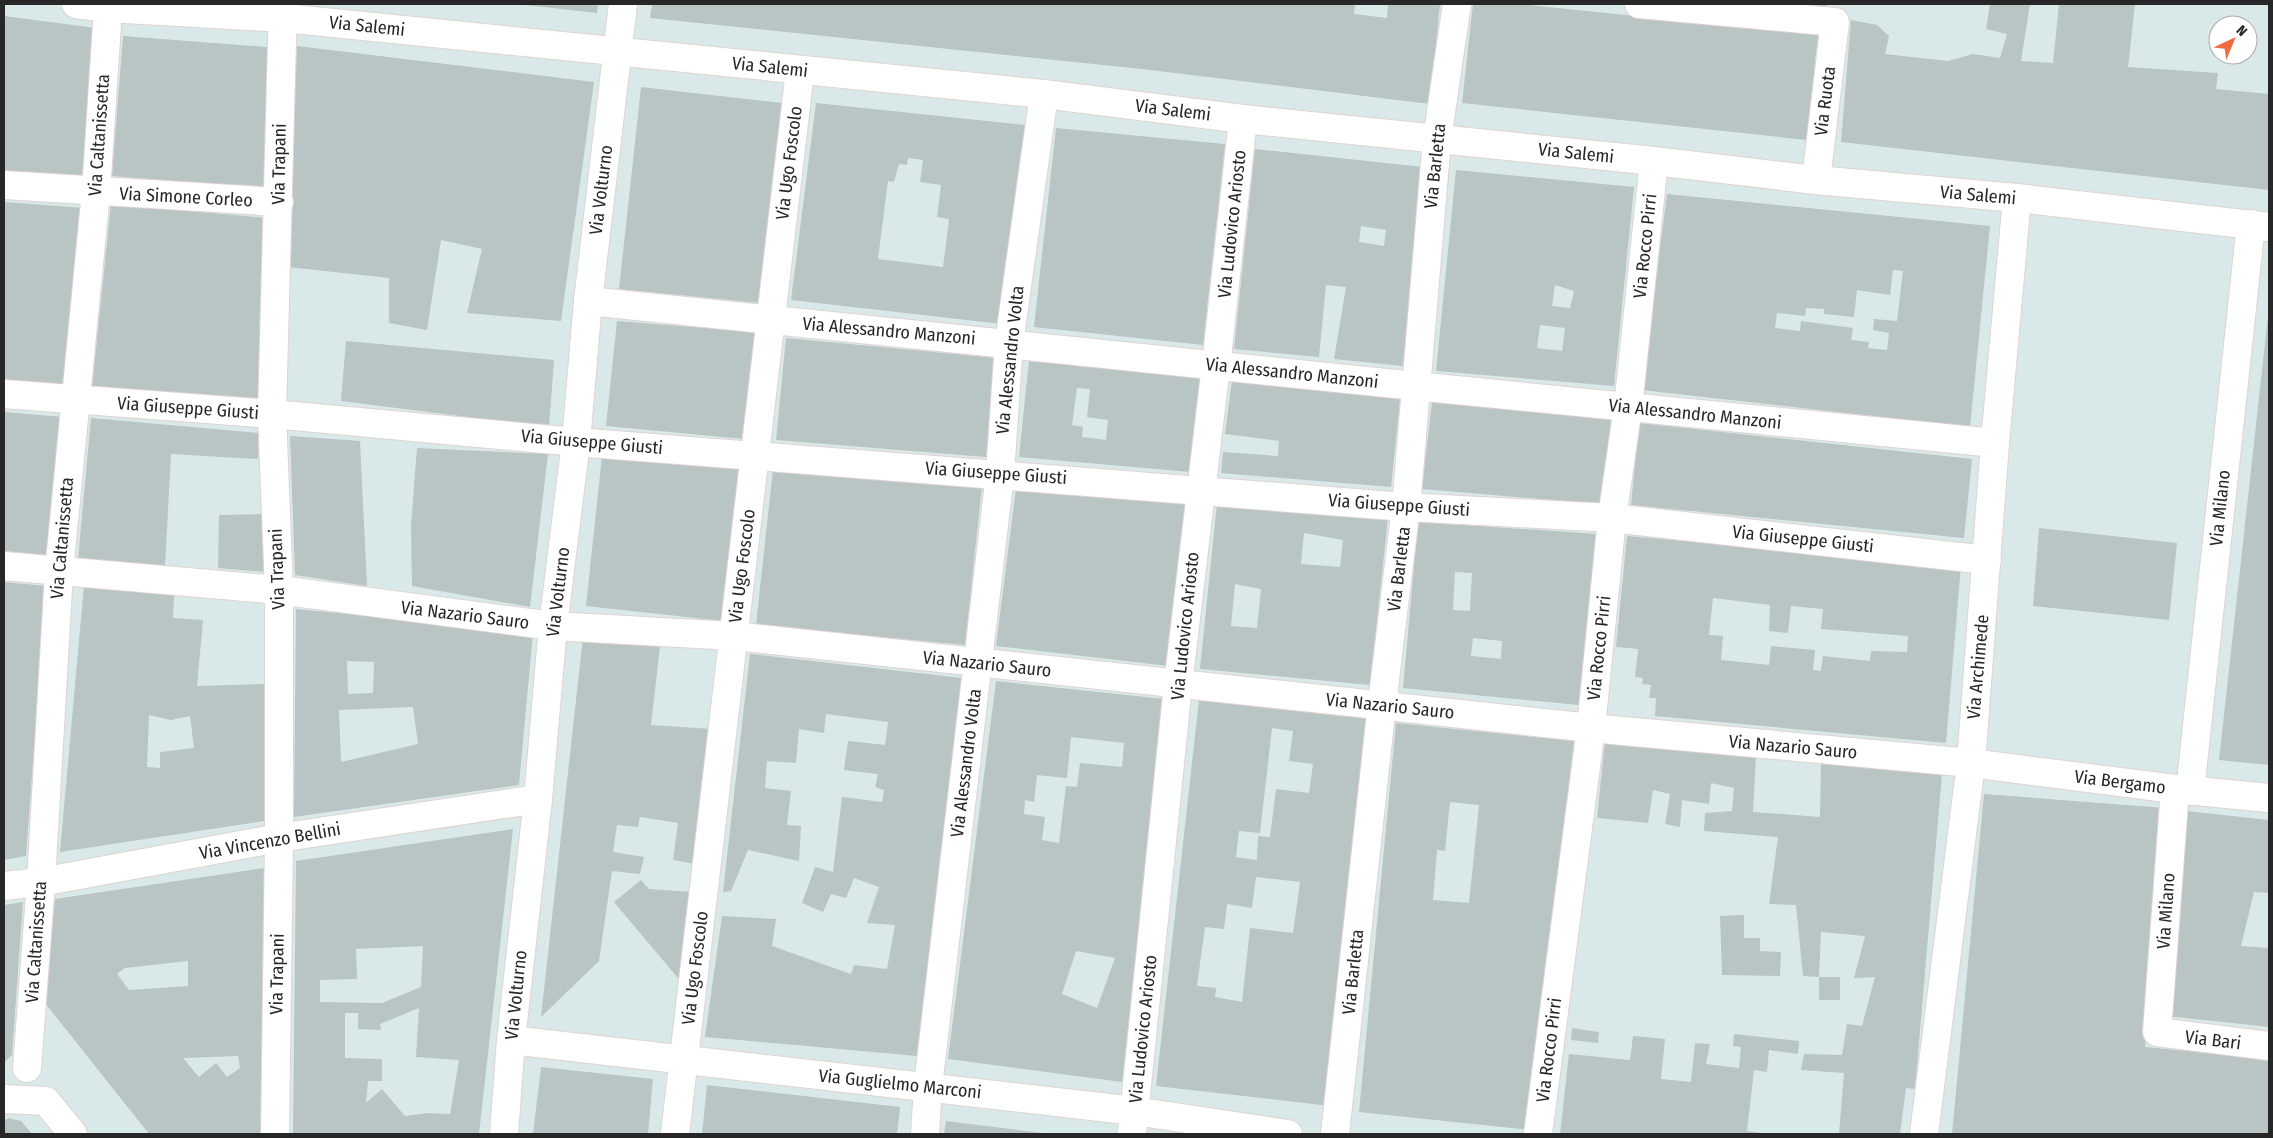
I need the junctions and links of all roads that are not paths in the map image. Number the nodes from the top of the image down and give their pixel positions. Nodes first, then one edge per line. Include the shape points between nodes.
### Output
1 (76, 4) edge
2 (623, 4) edge
3 (1457, 4) edge
4 (1639, 4) edge
5 (108, 8) junction
6 (283, 11) edge
7 (618, 51) junction
8 (800, 71) junction
9 (1044, 94) junction
10 (1243, 119) junction
11 (1437, 139) junction
12 (1654, 161) junction
13 (1816, 180) junction
14 (4, 185) edge
15 (96, 192) junction
16 (2017, 198) junction
17 (279, 202) junction
18 (2260, 225) edge
19 (588, 301) junction
20 (771, 320) junction
21 (1010, 343) junction
22 (1216, 366) junction
23 (1415, 386) junction
24 (4, 394) edge
25 (75, 400) junction
26 (1628, 407) junction
27 (272, 414) junction
28 (576, 442) junction
29 (1996, 443) junction
30 (755, 454) junction
31 (1000, 474) junction
32 (1200, 489) junction
33 (1406, 507) junction
34 (1612, 518) junction
35 (1987, 560) junction
36 (4, 566) edge
37 (58, 572) junction
38 (278, 590) junction
39 (553, 626) junction
40 (734, 636) junction
41 (977, 662) junction
42 (1178, 685) junction
43 (1382, 704) junction
44 (1591, 728) junction
45 (1971, 763) junction
46 (2182, 790) junction
47 (2269, 798) edge
48 (538, 799) junction
49 (279, 838) junction
50 (41, 882) junction
51 (4, 886) edge
52 (2157, 1032) joint
53 (511, 1040) junction
54 (2269, 1046) edge
55 (684, 1061) junction
56 (26, 1068) junction
57 (4, 1086) edge
58 (928, 1086) junction
59 (4, 1099) edge
60 (46, 1101) junction
61 (1133, 1122) edge
62 (73, 1134) edge
63 (275, 1134) edge
64 (504, 1134) edge
65 (675, 1134) edge
66 (925, 1134) edge
67 (1288, 1134) edge
68 (1335, 1134) edge
69 (1538, 1134) edge
70 (1924, 1134) edge

1 - 5 street, Via Salemi
2 - 7 street, Via Volturno
3 - 11 street, Via Barletta
4 - 13 street, Via Ruota via 1835,22
5 - 6 street, Via Salemi
5 - 15 street, Via Caltanissetta
6 - 7 street, Via Salemi
6 - 17 street, Via Trapani
7 - 8 street, Via Salemi
7 - 19 street, Via Volturno
8 - 9 street, Via Salemi
8 - 20 street, Via Ugo Foscolo
9 - 10 street, Via Salemi
9 - 21 street, Via Alessandro Volta
10 - 11 street, Via Salemi
10 - 22 street, Via Ludovico Ariosto
11 - 12 street, Via Salemi
11 - 23 street, Via Barletta
12 - 13 street, Via Salemi
12 - 26 street, Via Rocco Pirri
13 - 16 street, Via Salemi
14 - 15 street, Via Simone Corleo
15 - 17 street, Via Simone Corleo
15 - 25 street, Via Caltanissetta
16 - 18 street, Via Salemi
16 - 29 street, Via Archimede
17 - 27 street, Via Trapani
18 - 46 street, Via Milano
19 - 20 street, Via Alessandro Manzoni
19 - 28 street, Via Volturno
20 - 21 street, Via Alessandro Manzoni
20 - 30 street, Via Ugo Foscolo
21 - 22 street, Via Alessandro Manzoni
21 - 31 street, Via Alessandro Volta
22 - 23 street, Via Alessandro Manzoni
22 - 32 street, Via Ludovico Ariosto
23 - 26 street, Via Alessandro Manzoni
23 - 33 street, Via Barletta
24 - 25 street, Via Giuseppe Giusti
25 - 27 street, Via Giuseppe Giusti
25 - 37 street, Via Caltanissetta
26 - 29 street, Via Alessandro Manzoni
26 - 34 street, Via Rocco Pirri
27 - 28 street, Via Giuseppe Giusti
27 - 38 street, Via Trapani
28 - 30 street, Via Giuseppe Giusti
28 - 39 street, Via Volturno
29 - 35 street, Via Archimede
30 - 31 street, Via Giuseppe Giusti
30 - 40 street, Via Ugo Foscolo
31 - 32 street, Via Giuseppe Giusti
31 - 41 street, Via Alessandro Volta
32 - 33 street, Via Giuseppe Giusti
32 - 42 street, Via Ludovico Ariosto
33 - 34 street, Via Giuseppe Giusti
33 - 43 street, Via Barletta
34 - 35 street, Via Giuseppe Giusti
34 - 44 street, Via Rocco Pirri
35 - 45 street, Via Archimede
36 - 37 street, Via Nazario Sauro
37 - 38 street, Via Nazario Sauro
37 - 50 street, Via Caltanissetta
38 - 39 street, Via Nazario Sauro
38 - 49 street, Via Trapani
39 - 40 street, Via Nazario Sauro
39 - 48 street, Via Volturno
40 - 41 street, Via Nazario Sauro
40 - 55 street, Via Ugo Foscolo
41 - 42 street, Via Nazario Sauro
41 - 58 street, Via Alessandro Volta
42 - 43 street, Via Nazario Sauro
42 - 61 street, Via Ludovico Ariosto
43 - 44 street, Via Nazario Sauro
43 - 68 street, Via Barletta
44 - 45 street, Via Nazario Sauro
44 - 69 street, Via Rocco Pirri
45 - 46 street, Via Bergamo
45 - 70 street, Via Archimede
46 - 47 street, Via Bergamo
46 - 52 street, Via Milano
48 - 49 street, Via Vincenzo Bellini
48 - 53 street, Via Volturno
49 - 50 street, Via Vincenzo Bellini
49 - 63 street, Via Trapani
50 - 51 street, Via Vincenzo Bellini
50 - 56 street, Via Caltanissetta
52 - 54 street, Via Bari
53 - 55 street, Via Guglielmo Marconi
53 - 64 street, Via Volturno
55 - 58 street, Via Guglielmo Marconi
55 - 65 street, Via Ugo Foscolo
56 - 57 street
56 - 60 street
58 - 61 street, Via Guglielmo Marconi
58 - 66 street, Via Alessandro Volta
59 - 60 street
60 - 62 street
61 - 67 street, Via Guglielmo Marconi

